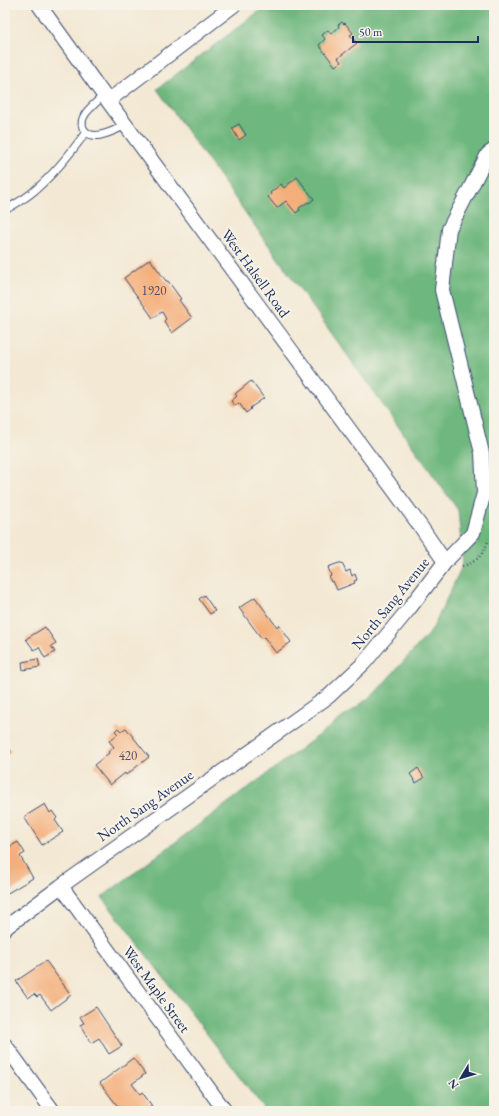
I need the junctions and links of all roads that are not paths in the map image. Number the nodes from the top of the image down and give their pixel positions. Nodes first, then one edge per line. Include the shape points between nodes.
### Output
1 (39, 5) edge
2 (234, 5) edge
3 (106, 98) junction
4 (126, 125) junction
5 (86, 132) junction
6 (494, 150) edge
7 (5, 210) edge
8 (445, 562) junction
9 (61, 886) junction
10 (5, 928) edge
11 (5, 1045) edge
12 (53, 1111) edge
13 (226, 1111) edge

1 - 3 street, West Halsell Road
2 - 3 street
3 - 4 street, West Halsell Road
3 - 5 lane via 85,114 82,127
4 - 5 lane via 98,136
4 - 8 street, West Halsell Road
5 - 7 lane via 74,149 34,192
6 - 8 street, North Sang Avenue via 488,154 449,228 442,290 482,453 484,493 473,533
8 - 9 street, North Sang Avenue via 364,663 329,696
9 - 10 street, North Sang Avenue
9 - 13 street, West Maple Street
11 - 12 street

